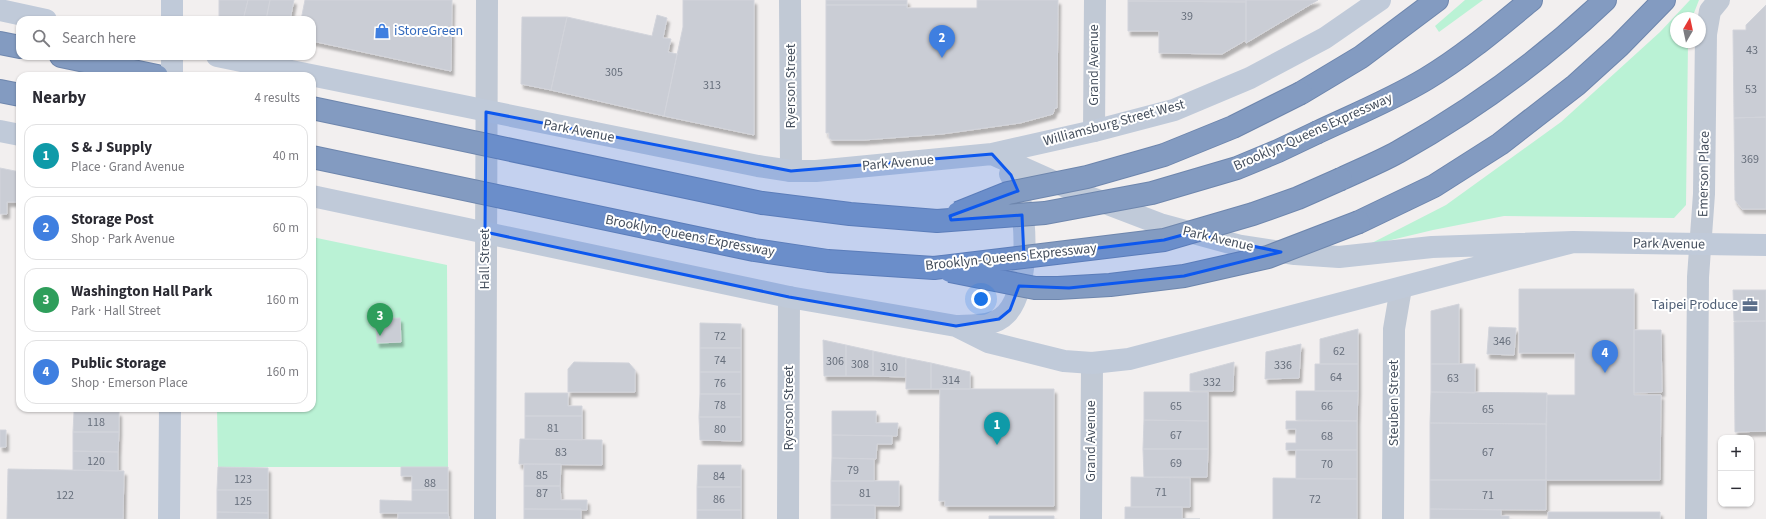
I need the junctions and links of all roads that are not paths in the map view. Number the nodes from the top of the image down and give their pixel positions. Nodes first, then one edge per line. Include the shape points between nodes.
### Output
1 (172, 0) edge
2 (487, 0) edge
3 (790, 0) edge
4 (1095, 0) edge
5 (1380, 0) edge
6 (1437, 0) edge
7 (1531, 0) edge
8 (1605, 0) edge
9 (1664, 0) edge
10 (1719, 0) edge
11 (0, 10) edge
12 (28, 16) edge
13 (172, 16) edge
14 (0, 43) edge
15 (16, 46) edge
16 (80, 60) edge
17 (172, 60) edge
18 (236, 60) edge
19 (138, 72) edge
20 (172, 72) edge
21 (294, 72) edge
22 (316, 77) edge
23 (0, 91) edge
24 (16, 94) edge
25 (316, 109) edge
26 (486, 112) junction
27 (0, 131) edge
28 (1094, 131) junction
29 (16, 134) edge
30 (992, 154) junction
31 (316, 158) edge
32 (791, 171) junction
33 (316, 197) edge
34 (937, 221) junction
35 (485, 232) junction
36 (1573, 242) junction
37 (1701, 244) junction
38 (1766, 246) edge
39 (934, 268) junction
40 (1401, 288) junction
41 (789, 297) junction
42 (956, 326) junction
43 (1092, 363) junction
44 (170, 412) edge
45 (169, 519) edge
46 (485, 519) edge
47 (788, 519) edge
48 (1091, 519) edge
49 (1393, 519) edge
50 (1696, 519) edge

1 - 13 main road
2 - 26 street, Hall Street
3 - 32 street, Ryerson Street
4 - 28 street, Grand Avenue
5 - 28 main road, Williamsburg Street West via 1325,38 1250,78 1174,110
6 - 34 highway, bridge via 1361,58 1301,93 1232,127 1164,155 1087,177 1008,193
7 - 34 highway, Brooklyn-Queens Expressway, bridge via 1426,79 1373,107 1237,168 1152,192 1045,213
8 - 39 highway, Brooklyn-Queens Expressway, bridge via 1518,74 1451,121 1397,153 1298,198 1164,240
9 - 39 highway, bridge via 1576,85 1500,144 1434,186 1359,222 1268,257 1184,276 1058,288 1036,288
10 - 37 street, Emerson Place via 1710,11 1706,34
11 - 12 main road
14 - 15 highway
16 - 19 highway
17 - 20 main road
18 - 21 main road, Park Avenue
22 - 26 main road, Park Avenue
23 - 24 highway
25 - 34 highway, Brooklyn-Queens Expressway, bridge via 762,203
26 - 32 main road, Park Avenue
26 - 35 street, Hall Street
27 - 29 main road
28 - 30 main road, Williamsburg Street West
30 - 32 main road, Park Avenue via 816,171
30 - 36 main road, Park Avenue via 1084,195 1154,222 1234,244 1267,250 1339,257 1432,247
30 - 42 main road via 1011,175 1020,199 1024,235 1020,281 1010,310 999,319 983,324
31 - 39 highway, Brooklyn-Queens Expressway, bridge via 754,250 828,261
33 - 35 main road, Park Avenue
35 - 41 main road, Park Avenue
35 - 46 street, Hall Street
36 - 37 main road, Park Avenue
36 - 40 main road, Park Avenue
37 - 38 main road, Park Avenue
37 - 50 street, Emerson Place via 1698,277
40 - 43 main road, Park Avenue via 1129,359
40 - 49 street, Steuben Street via 1394,329
41 - 42 main road, Park Avenue
41 - 47 street, Ryerson Street
42 - 43 main road, Park Avenue via 988,342 1064,361
43 - 48 street, Grand Avenue
44 - 45 main road

